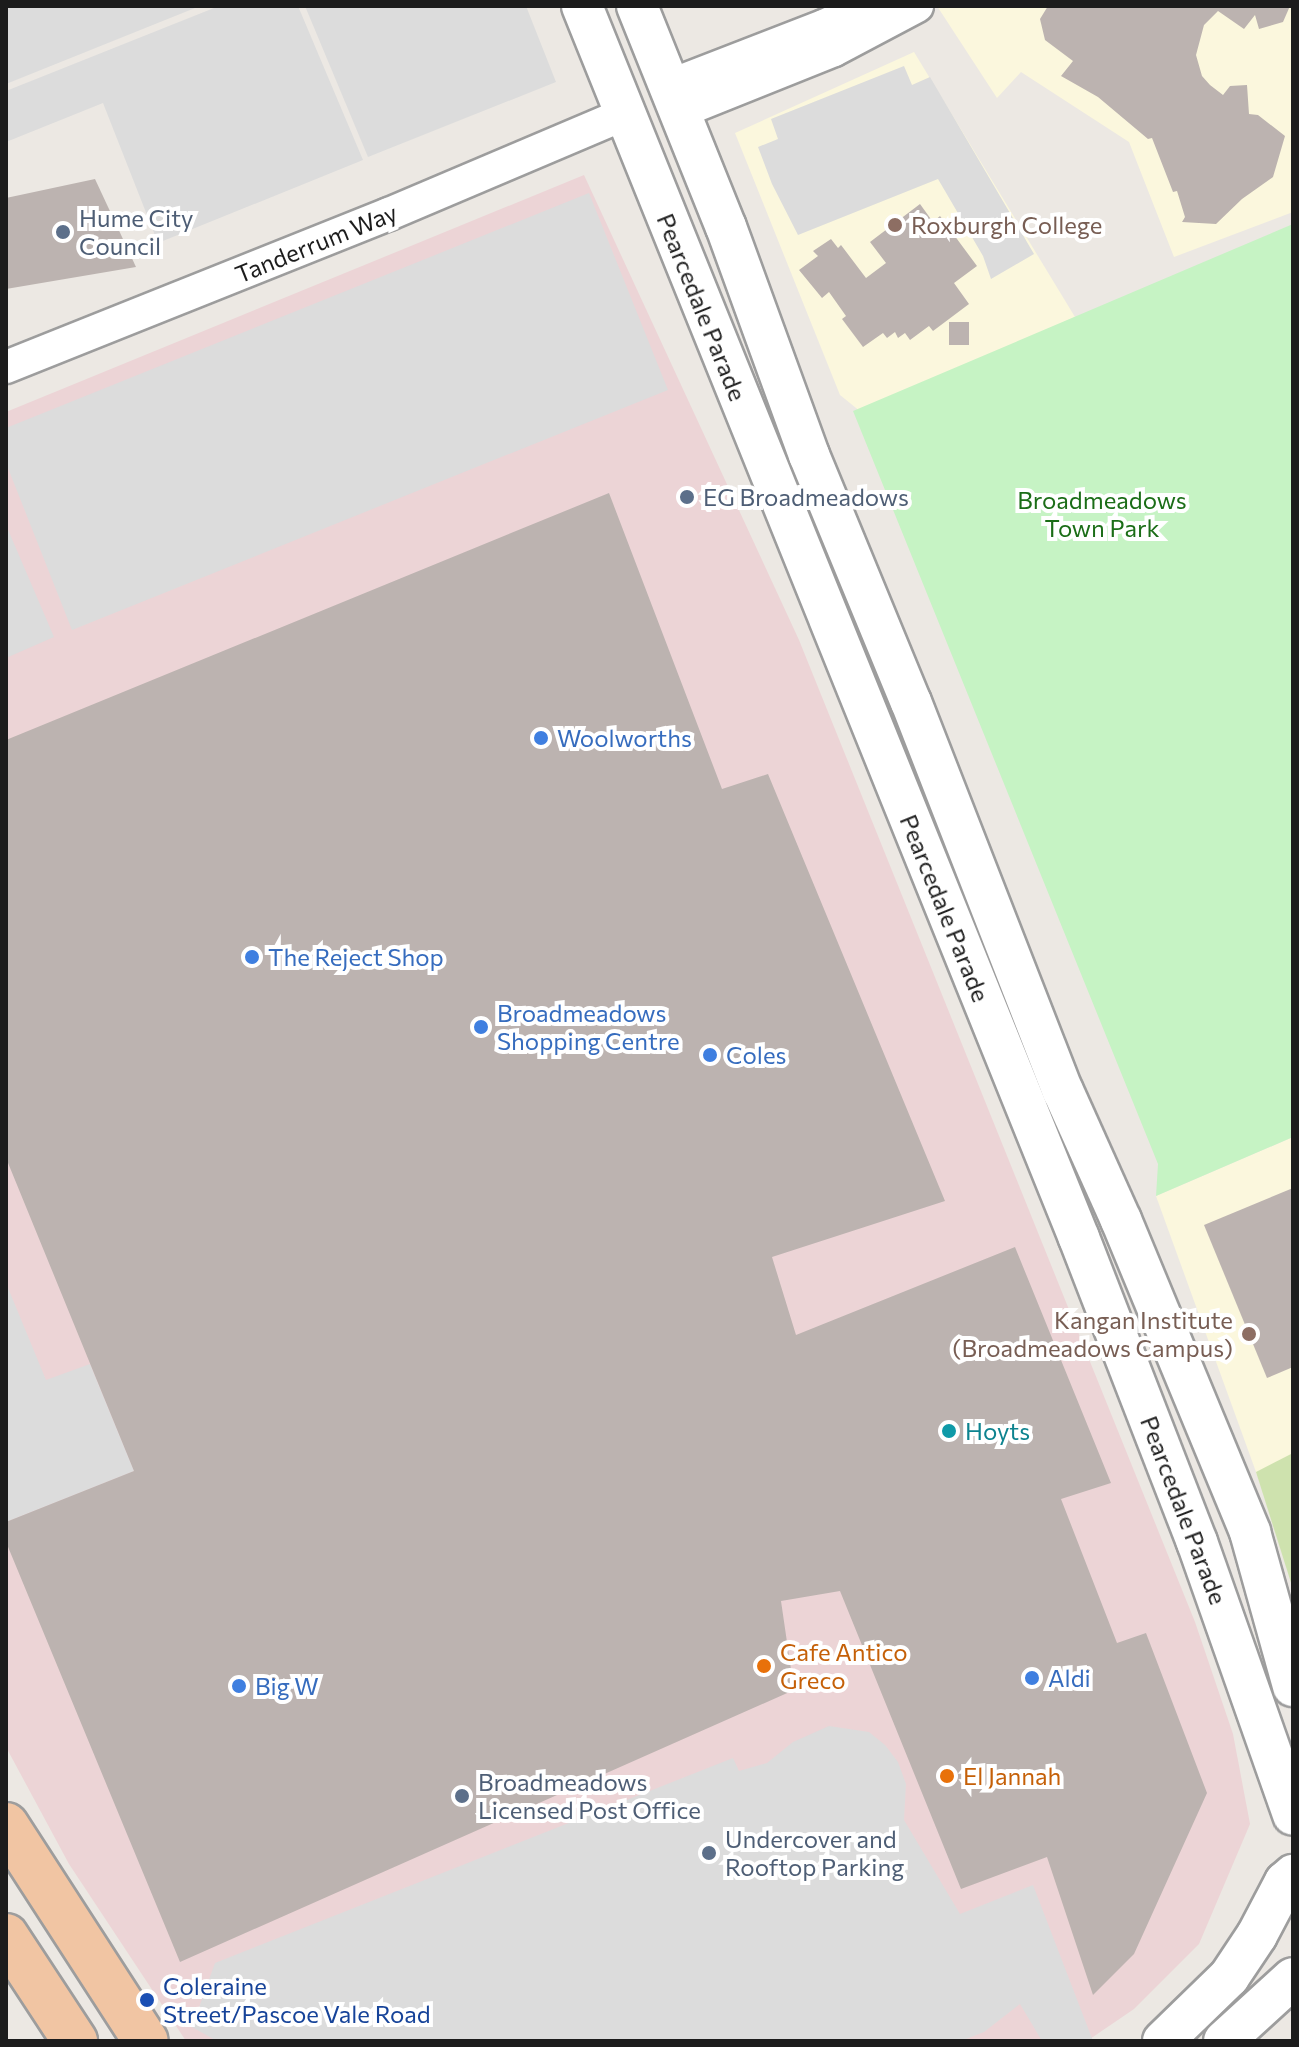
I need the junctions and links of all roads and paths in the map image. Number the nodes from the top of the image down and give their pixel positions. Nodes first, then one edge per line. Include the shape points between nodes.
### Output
1 (582, 6) edge
2 (637, 6) edge
3 (866, 6) edge
4 (917, 6) edge
5 (675, 99) junction
6 (625, 114) junction
7 (6, 367) edge
8 (1293, 1686) edge
9 (1293, 1815) edge
10 (6, 1825) edge
11 (1293, 1875) edge
12 (6, 1936) edge
13 (1293, 1978) edge
14 (75, 2041) edge
15 (146, 2041) edge
16 (1163, 2041) edge
17 (1224, 2041) edge

1 - 6 street, Pearcedale Parade
2 - 5 street, Pearcedale Parade
3 - 5 street, Tanderrum Way
4 - 5 street, Tanderrum Way via 834,50
5 - 6 street, Tanderrum Way
5 - 8 street, Pearcedale Parade via 809,455 1063,1091 1250,1532
6 - 7 street, Tanderrum Way
6 - 9 street, Pearcedale Parade via 1073,1223 1197,1542
10 - 15 main road
11 - 16 street via 1229,1977
12 - 14 main road
13 - 17 street

